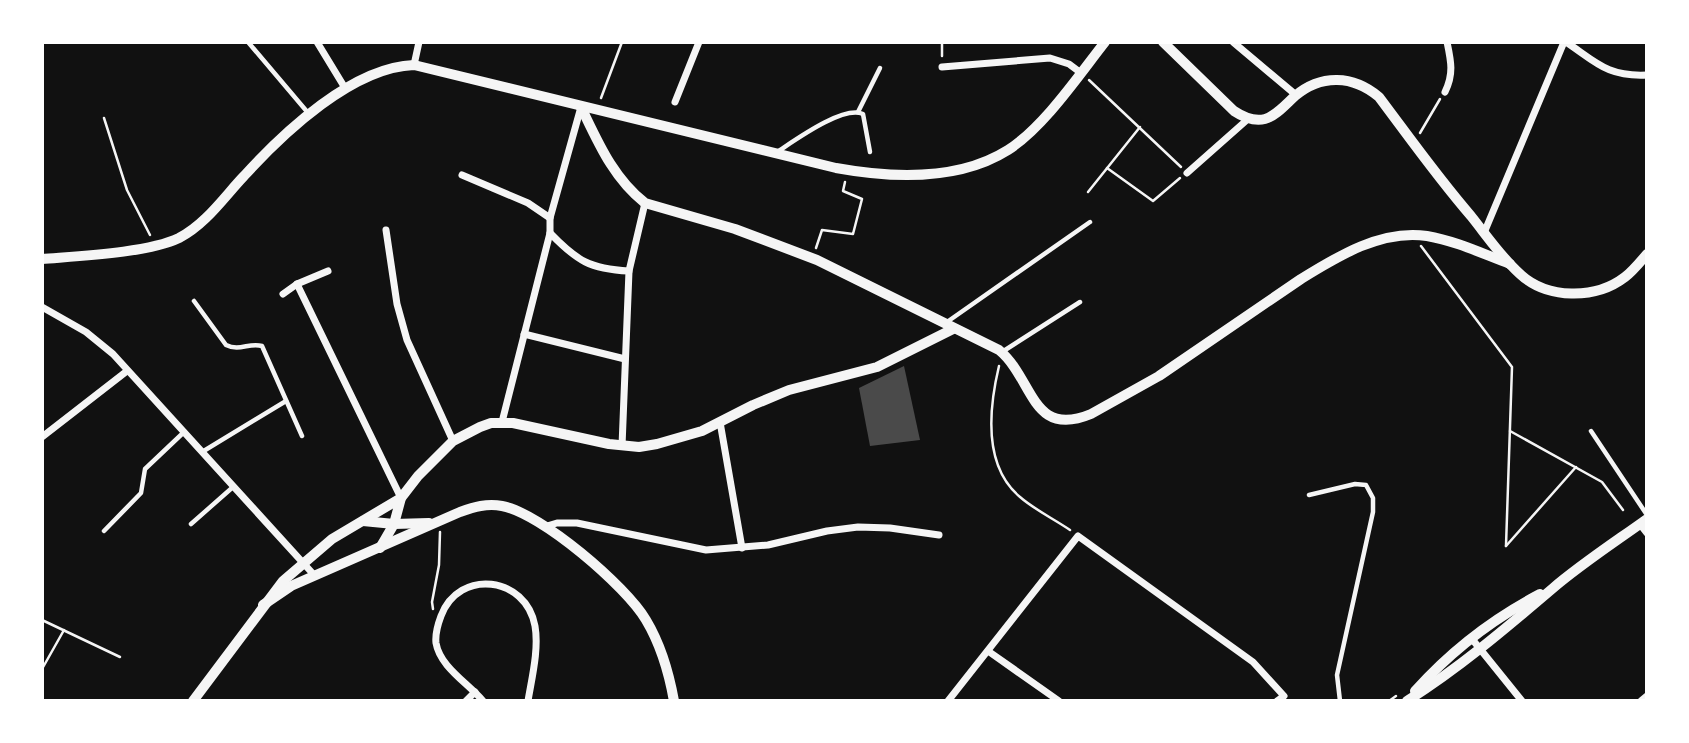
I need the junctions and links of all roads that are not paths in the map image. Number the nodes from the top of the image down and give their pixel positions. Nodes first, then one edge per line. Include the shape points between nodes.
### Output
1 (248, 42) edge
2 (317, 42) edge
3 (419, 42) edge
4 (699, 42) edge
5 (1105, 42) edge
6 (1163, 42) edge
7 (1233, 42) edge
8 (1447, 42) edge
9 (1565, 42) edge
10 (414, 65) junction
11 (942, 67) road end
12 (880, 68) dead end
13 (1081, 73) junction
14 (1647, 75) edge
15 (345, 88) junction
16 (1445, 92) road end
17 (1296, 95) junction
18 (675, 102) dead end
19 (581, 107) junction
20 (858, 112) junction
21 (309, 115) junction
22 (1248, 119) junction
23 (870, 152) dead end
24 (775, 154) junction
25 (1187, 173) road end
26 (462, 175) dead end
27 (645, 203) junction
28 (550, 218) junction
29 (1090, 222) dead end
30 (386, 230) dead end
31 (550, 233) junction
32 (1485, 233) junction
33 (1647, 254) edge
34 (42, 259) edge
35 (1510, 264) junction
36 (328, 271) dead end
37 (629, 271) junction
38 (297, 284) junction
39 (283, 295) dead end
40 (194, 301) dead end
41 (1080, 302) dead end
42 (42, 307) edge
43 (948, 326) junction
44 (524, 334) junction
45 (1002, 352) junction
46 (625, 359) junction
47 (127, 371) junction
48 (286, 401) junction
49 (502, 422) junction
50 (720, 422) junction
51 (1591, 431) dead end
52 (183, 433) junction
53 (302, 436) dead end
54 (42, 438) edge
55 (453, 441) junction
56 (622, 446) junction
57 (201, 452) junction
58 (233, 487) junction
59 (1308, 495) dead end
60 (401, 498) junction
61 (362, 521) junction
62 (440, 522) junction
63 (1645, 523) edge
64 (191, 524) dead end
65 (394, 524) junction
66 (547, 526) junction
67 (104, 531) dead end
68 (939, 535) dead end
69 (380, 548) junction
70 (742, 548) junction
71 (303, 563) junction
72 (315, 576) junction
73 (1553, 588) junction
74 (263, 605) junction
75 (1472, 639) junction
76 (1480, 649) junction
77 (988, 651) junction
78 (475, 692) junction
79 (1647, 696) edge
80 (1281, 698) edge
81 (193, 701) edge
82 (466, 701) edge
83 (483, 701) edge
84 (528, 701) edge
85 (674, 701) edge
86 (948, 701) edge
87 (1059, 701) edge
88 (1340, 701) edge
89 (1522, 701) edge
90 (1642, 701) edge

1 - 21 lane
2 - 15 street
3 - 10 street
4 - 18 street
5 - 13 street
6 - 22 street
7 - 17 street
8 - 16 street via 1452,60
9 - 14 street via 1603,69
9 - 32 street
10 - 15 street via 388,68
10 - 19 street
11 - 13 street via 1050,58
12 - 20 lane
13 - 24 street via 1022,139 976,166 939,173 891,174 847,170
15 - 21 street
17 - 22 street via 1270,117
17 - 32 street via 1310,85 1336,79 1359,83 1378,97
19 - 24 street
19 - 27 street via 612,168
19 - 28 street
20 - 23 lane via 863,114
20 - 24 lane via 808,132
21 - 34 street via 264,155 205,219 181,237 155,246
22 - 25 street
26 - 28 street via 528,203
27 - 37 street
27 - 43 street via 812,258
28 - 31 street
29 - 43 lane
30 - 55 street via 407,340
31 - 37 street via 583,262
31 - 44 street
32 - 35 street
33 - 35 street via 1611,286 1586,293 1556,292 1530,282
35 - 45 street via 1444,240 1413,235 1376,241 1324,265 1159,376 1080,418 1062,421 1049,417
36 - 38 street
37 - 46 street
38 - 39 street
38 - 60 street
40 - 48 lane via 226,345 233,349 262,346
41 - 45 lane
42 - 47 street via 86,332
43 - 45 street
43 - 50 street via 877,367 789,390
44 - 46 street
44 - 49 street
46 - 56 street
47 - 52 street
47 - 54 street
48 - 53 lane
48 - 57 lane
49 - 55 street
49 - 56 street
50 - 56 street via 672,441
50 - 70 street
51 - 63 lane
52 - 57 street
52 - 67 lane via 145,469 141,492
55 - 60 street
57 - 58 street
58 - 64 lane
58 - 71 street
59 - 88 lane via 1355,484 1366,485 1373,498 1337,675
60 - 61 street
60 - 65 street
61 - 65 street
61 - 71 street
62 - 65 street
62 - 66 street via 486,505 515,509
62 - 69 street
63 - 73 main road
65 - 69 street
66 - 70 street via 578,523 699,549
66 - 85 street via 637,606 658,644
68 - 70 street via 858,527
69 - 72 street
71 - 72 street
71 - 74 street
72 - 74 street
73 - 75 main road via 1510,610
73 - 76 main road
74 - 81 street
75 - 76 street
75 - 76 main road via 1436,668 1407,701
76 - 89 street
77 - 80 street via 1079,536 1253,663
77 - 86 street
77 - 87 street
78 - 82 street
78 - 83 street
78 - 84 street via 441,656 436,641 437,625 453,596 481,583 501,586 519,596 530,610 536,639
79 - 90 street

